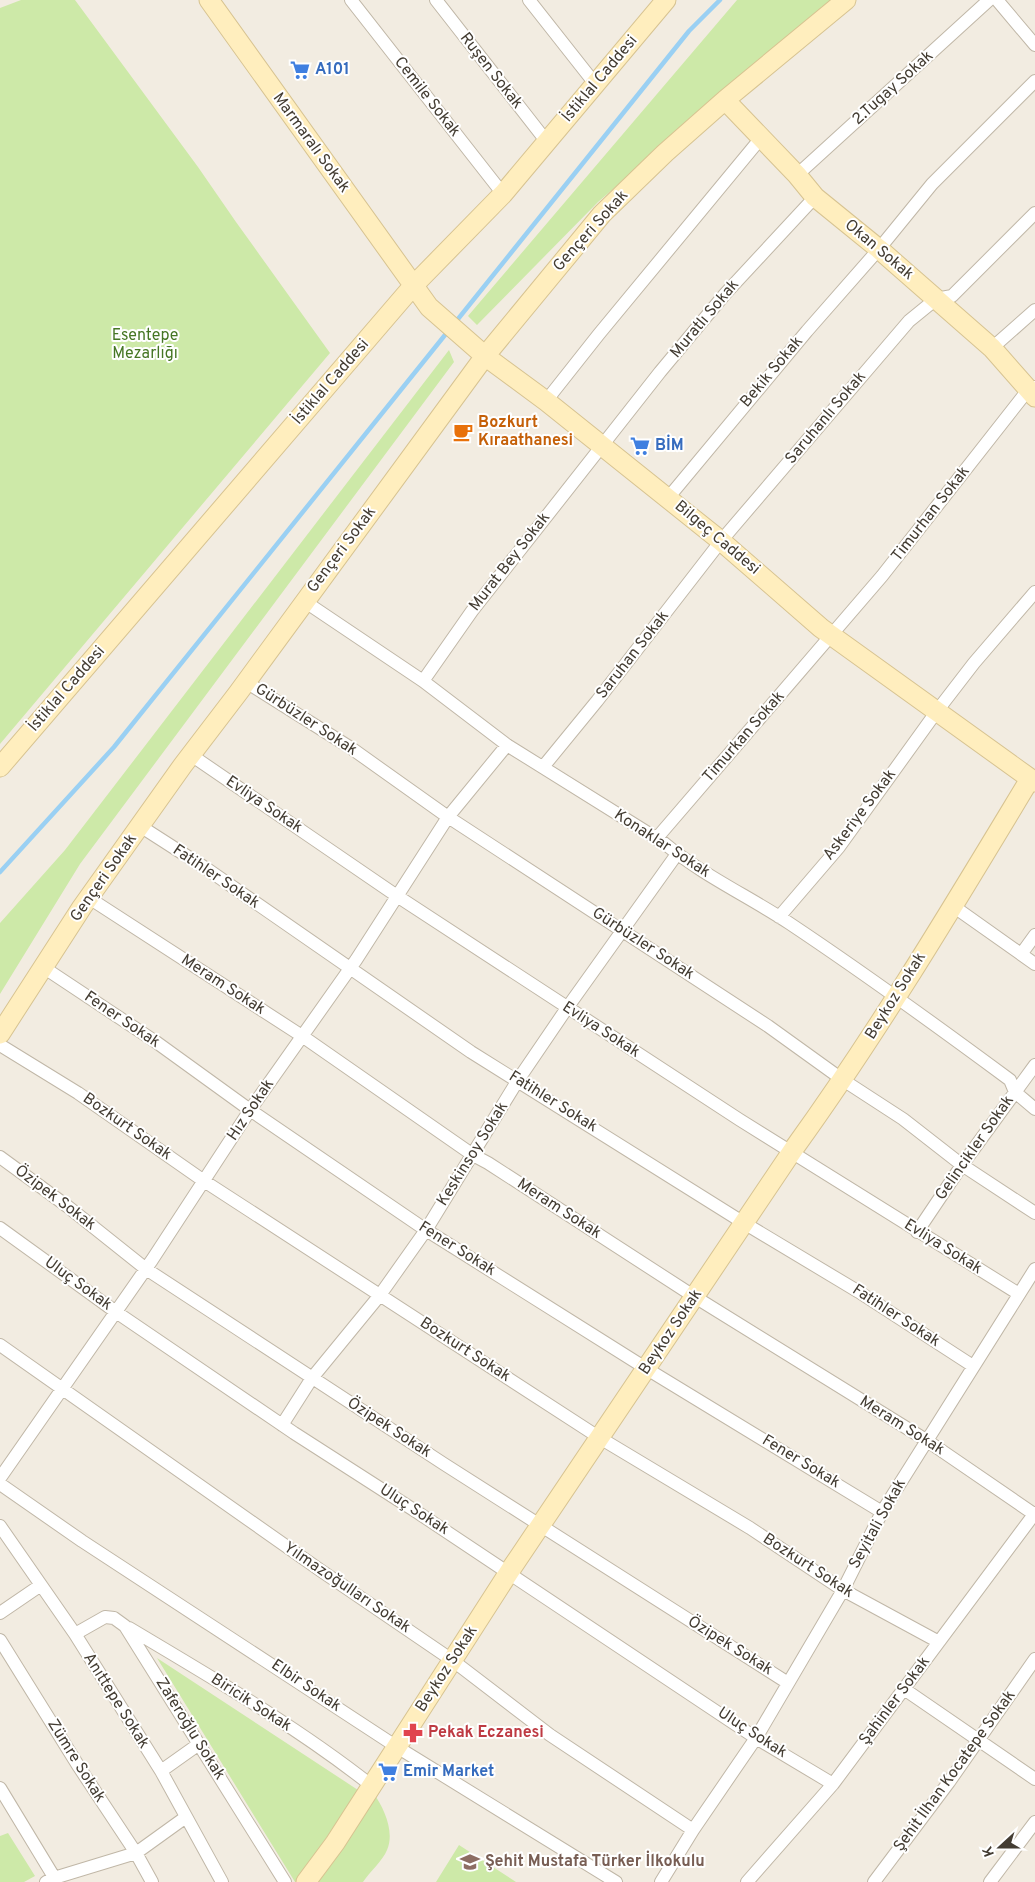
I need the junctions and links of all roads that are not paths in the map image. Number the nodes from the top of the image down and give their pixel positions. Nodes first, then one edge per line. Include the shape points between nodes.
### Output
1 (209, 0) edge
2 (351, 0) edge
3 (436, 0) edge
4 (529, 0) edge
5 (666, 0) edge
6 (846, 0) edge
7 (989, 0) edge
8 (997, 0) edge
9 (1035, 45) edge
10 (1035, 81) edge
11 (596, 85) junction
12 (725, 100) junction
13 (761, 138) junction
14 (546, 142) junction
15 (797, 175) junction
16 (503, 194) junction
17 (815, 197) junction
18 (1035, 213) edge
19 (879, 249) junction
20 (413, 286) junction
21 (936, 299) junction
22 (1035, 310) edge
23 (992, 348) junction
24 (486, 356) junction
25 (1033, 392) edge
26 (546, 401) junction
27 (601, 446) junction
28 (668, 498) junction
29 (721, 541) junction
30 (1035, 592) edge
31 (304, 601) junction
32 (832, 636) junction
33 (422, 681) junction
34 (246, 682) junction
35 (937, 711) junction
36 (507, 746) junction
37 (190, 755) junction
38 (0, 767) edge
39 (543, 767) junction
40 (1033, 778) edge
41 (448, 816) junction
42 (140, 826) junction
43 (656, 839) junction
44 (677, 854) junction
45 (397, 896) junction
46 (89, 898) junction
47 (953, 906) junction
48 (779, 917) junction
49 (622, 931) junction
50 (1035, 935) edge
51 (1022, 953) junction
52 (1035, 964) edge
53 (43, 967) junction
54 (350, 968) junction
55 (896, 996) junction
56 (567, 1008) junction
57 (0, 1034) edge
58 (302, 1036) junction
59 (0, 1045) edge
60 (1035, 1065) edge
61 (518, 1080) junction
62 (843, 1080) junction
63 (1015, 1092) junction
64 (1035, 1109) edge
65 (250, 1110) junction
66 (792, 1152) junction
67 (473, 1155) junction
68 (0, 1157) edge
69 (962, 1165) junction
70 (204, 1181) junction
71 (1035, 1213) edge
72 (744, 1223) junction
73 (0, 1228) edge
74 (426, 1230) junction
75 (916, 1232) junction
76 (146, 1269) junction
77 (1035, 1269) edge
78 (1018, 1294) junction
79 (380, 1295) junction
80 (695, 1297) junction
81 (116, 1312) junction
82 (0, 1345) edge
83 (973, 1366) junction
84 (647, 1369) junction
85 (312, 1378) junction
86 (62, 1389) junction
87 (282, 1425) junction
88 (600, 1438) junction
89 (926, 1440) junction
90 (0, 1478) edge
91 (0, 1484) edge
92 (882, 1512) junction
93 (1034, 1513) edge
94 (0, 1526) edge
95 (541, 1526) junction
96 (508, 1574) junction
97 (41, 1585) junction
98 (843, 1590) junction
99 (0, 1614) edge
100 (125, 1626) junction
101 (75, 1634) junction
102 (0, 1640) edge
103 (939, 1642) junction
104 (1035, 1659) edge
105 (452, 1660) junction
106 (788, 1683) junction
107 (904, 1689) junction
108 (756, 1738) junction
109 (978, 1740) junction
110 (200, 1744) junction
111 (397, 1747) junction
112 (161, 1771) junction
113 (1035, 1779) edge
114 (833, 1784) junction
115 (372, 1786) junction
116 (0, 1788) edge
117 (186, 1817) junction
118 (1035, 1822) edge
119 (693, 1830) junction
120 (136, 1853) junction
121 (52, 1881) edge
122 (152, 1882) edge
123 (222, 1882) edge
124 (285, 1882) edge
125 (306, 1882) edge
126 (616, 1882) edge
127 (661, 1882) edge
128 (747, 1882) edge
129 (874, 1882) edge
130 (990, 1882) edge

1 - 20 street, Marmaralı Sokak
2 - 16 street, Cemile Sokak
3 - 14 street, Ruşen Sokak
4 - 11 street
5 - 11 street, İstiklal Caddesi
6 - 12 street, Gençeri Sokak
7 - 15 street, 2.Tugay Sokak
8 - 9 street
10 - 19 street, Bekik Sokak via 932,184
11 - 14 street, İstiklal Caddesi
12 - 13 street, Okan Sokak
12 - 24 street, Gençeri Sokak via 602,214
13 - 15 street, Okan Sokak
13 - 26 street
14 - 16 street, İstiklal Caddesi
15 - 17 street, Okan Sokak
16 - 20 street, İstiklal Caddesi
17 - 19 street, Okan Sokak
17 - 27 street, Muratlı Sokak via 725,294
18 - 21 street, Saruhanlı Sokak via 952,296
19 - 21 street, Okan Sokak
19 - 28 street, Bekik Sokak via 806,331
20 - 24 street, Bilgeç Caddesi via 429,307
20 - 38 street, İstiklal Caddesi
21 - 23 street, Okan Sokak
21 - 29 street, Saruhanlı Sokak via 909,321
22 - 23 street
23 - 25 street, Okan Sokak
24 - 26 street, Bilgeç Caddesi
24 - 31 street, Gençeri Sokak
25 - 32 street, Timurhan Sokak
26 - 27 street, Bilgeç Caddesi
27 - 28 street, Bilgeç Caddesi
27 - 33 street, Murat Bey Sokak via 472,611
28 - 29 street, Bilgeç Caddesi
29 - 32 street, Bilgeç Caddesi
29 - 39 street, Saruhan Sokak
30 - 35 street, Askeriye Sokak
31 - 33 street, Konaklar Sokak
31 - 34 street, Gençeri Sokak
32 - 35 street, Bilgeç Caddesi
32 - 43 street, Timurkan Sokak
33 - 36 street, Konaklar Sokak
34 - 37 street, Gençeri Sokak
34 - 41 street, Gürbüzler Sokak
35 - 40 street, Bilgeç Caddesi
35 - 48 street, Askeriye Sokak via 838,847
36 - 39 street, Konaklar Sokak
36 - 41 street, Hız Sokak
37 - 42 street, Gençeri Sokak
37 - 45 street, Evliya Sokak
39 - 43 street, Konaklar Sokak
40 - 47 street, Beykoz Sokak
41 - 45 street, Hız Sokak
41 - 49 street, Gürbüzler Sokak
42 - 46 street, Gençeri Sokak
42 - 54 street, Fatihler Sokak
43 - 44 street, Konaklar Sokak
44 - 48 street, Konaklar Sokak
44 - 49 street, Keskinsoy Sokak
45 - 54 street, Hız Sokak
45 - 56 street, Evliya Sokak
46 - 53 street, Gençeri Sokak
46 - 58 street, Meram Sokak
47 - 51 street
47 - 55 street, Beykoz Sokak
48 - 55 street, Konaklar Sokak
49 - 56 street, Keskinsoy Sokak
49 - 62 street, Gürbüzler Sokak
50 - 51 street
51 - 52 street
53 - 57 street, Gençeri Sokak
53 - 65 street, Fener Sokak via 156,1042
54 - 58 street, Hız Sokak
54 - 61 street, Fatihler Sokak via 471,1052
55 - 62 street, Beykoz Sokak
55 - 63 street, Konaklar Sokak via 1010,1080
56 - 61 street, Keskinsoy Sokak
56 - 66 street, Evliya Sokak
58 - 65 street, Hız Sokak
58 - 67 street, Meram Sokak
59 - 70 street, Bozkurt Sokak via 78,1093
60 - 63 street, Gelincikler Sokak
61 - 67 street, Keskinsoy Sokak
61 - 72 street, Fatihler Sokak
62 - 66 street, Beykoz Sokak
62 - 69 street, Gürbüzler Sokak via 903,1119
63 - 64 street, Konaklar Sokak
63 - 69 street, Gelincikler Sokak
65 - 70 street, Hız Sokak
65 - 74 street, Fener Sokak
66 - 72 street, Beykoz Sokak
66 - 75 street, Evliya Sokak
67 - 74 street, Keskinsoy Sokak
67 - 80 street, Meram Sokak
68 - 76 street, Özipek Sokak
69 - 71 street, Gürbüzler Sokak
69 - 75 street, Gelincikler Sokak
70 - 76 street, Hız Sokak
70 - 79 street, Bozkurt Sokak
72 - 80 street, Beykoz Sokak
72 - 83 street, Fatihler Sokak
73 - 81 street, Uluç Sokak
74 - 79 street, Keskinsoy Sokak
74 - 84 street, Fener Sokak
75 - 78 street, Evliya Sokak
76 - 81 street, Hız Sokak
76 - 85 street, Özipek Sokak
77 - 78 street, Seyitali Sokak
78 - 83 street, Seyitali Sokak
79 - 85 street, Keskinsoy Sokak
79 - 88 street, Bozkurt Sokak
80 - 84 street, Beykoz Sokak
80 - 89 street, Meram Sokak
81 - 86 street, Hız Sokak
81 - 87 street, Uluç Sokak
82 - 86 street, Yılmazoğulları Sokak
83 - 89 street, Seyitali Sokak
84 - 88 street, Beykoz Sokak
84 - 92 street, Fener Sokak
85 - 87 street, Keskinsoy Sokak
85 - 95 street, Özipek Sokak
86 - 90 street, Hız Sokak
86 - 105 street, Yılmazoğulları Sokak
87 - 96 street, Uluç Sokak
88 - 95 street, Beykoz Sokak
88 - 98 street, Bozkurt Sokak via 750,1528
89 - 92 street, Seyitali Sokak
89 - 93 street, Meram Sokak
91 - 111 street, Elbir Sokak
92 - 98 street, Seyitali Sokak
93 - 103 street, Şahinler Sokak
94 - 97 street, Anıttepe Sokak
95 - 96 street, Beykoz Sokak
95 - 106 street, Özipek Sokak
96 - 105 street, Beykoz Sokak
96 - 108 street, Uluç Sokak
97 - 99 street
97 - 101 street, Anıttepe Sokak
98 - 103 street, Bozkurt Sokak
98 - 106 street, Seyitali Sokak
100 - 101 street via 114,1618 105,1618
100 - 110 street, Zaferoğlu Sokak
100 - 115 street, Biricik Sokak via 300,1734
101 - 112 street, Anıttepe Sokak
102 - 120 street, Zümre Sokak
103 - 107 street, Şahinler Sokak
104 - 109 street, Şehit İlhan Kocatepe Sokak
105 - 111 street, Beykoz Sokak
105 - 119 street, Yılmazoğulları Sokak via 550,1735
106 - 108 street, Seyitali Sokak
107 - 109 street
107 - 114 street, Şahinler Sokak
108 - 114 street, Uluç Sokak
108 - 119 street, Seyitali Sokak
109 - 113 street
109 - 129 street, Şehit İlhan Kocatepe Sokak
110 - 112 street
110 - 124 street, Zaferoğlu Sokak
111 - 115 street, Beykoz Sokak
111 - 126 street, Elbir Sokak
112 - 117 street, Anıttepe Sokak
114 - 128 street, Şahinler Sokak
115 - 125 street, Beykoz Sokak
116 - 121 street
117 - 120 street
117 - 123 street, Anıttepe Sokak
118 - 130 street
119 - 127 street, Seyitali Sokak
120 - 121 street
120 - 122 street, Zümre Sokak

